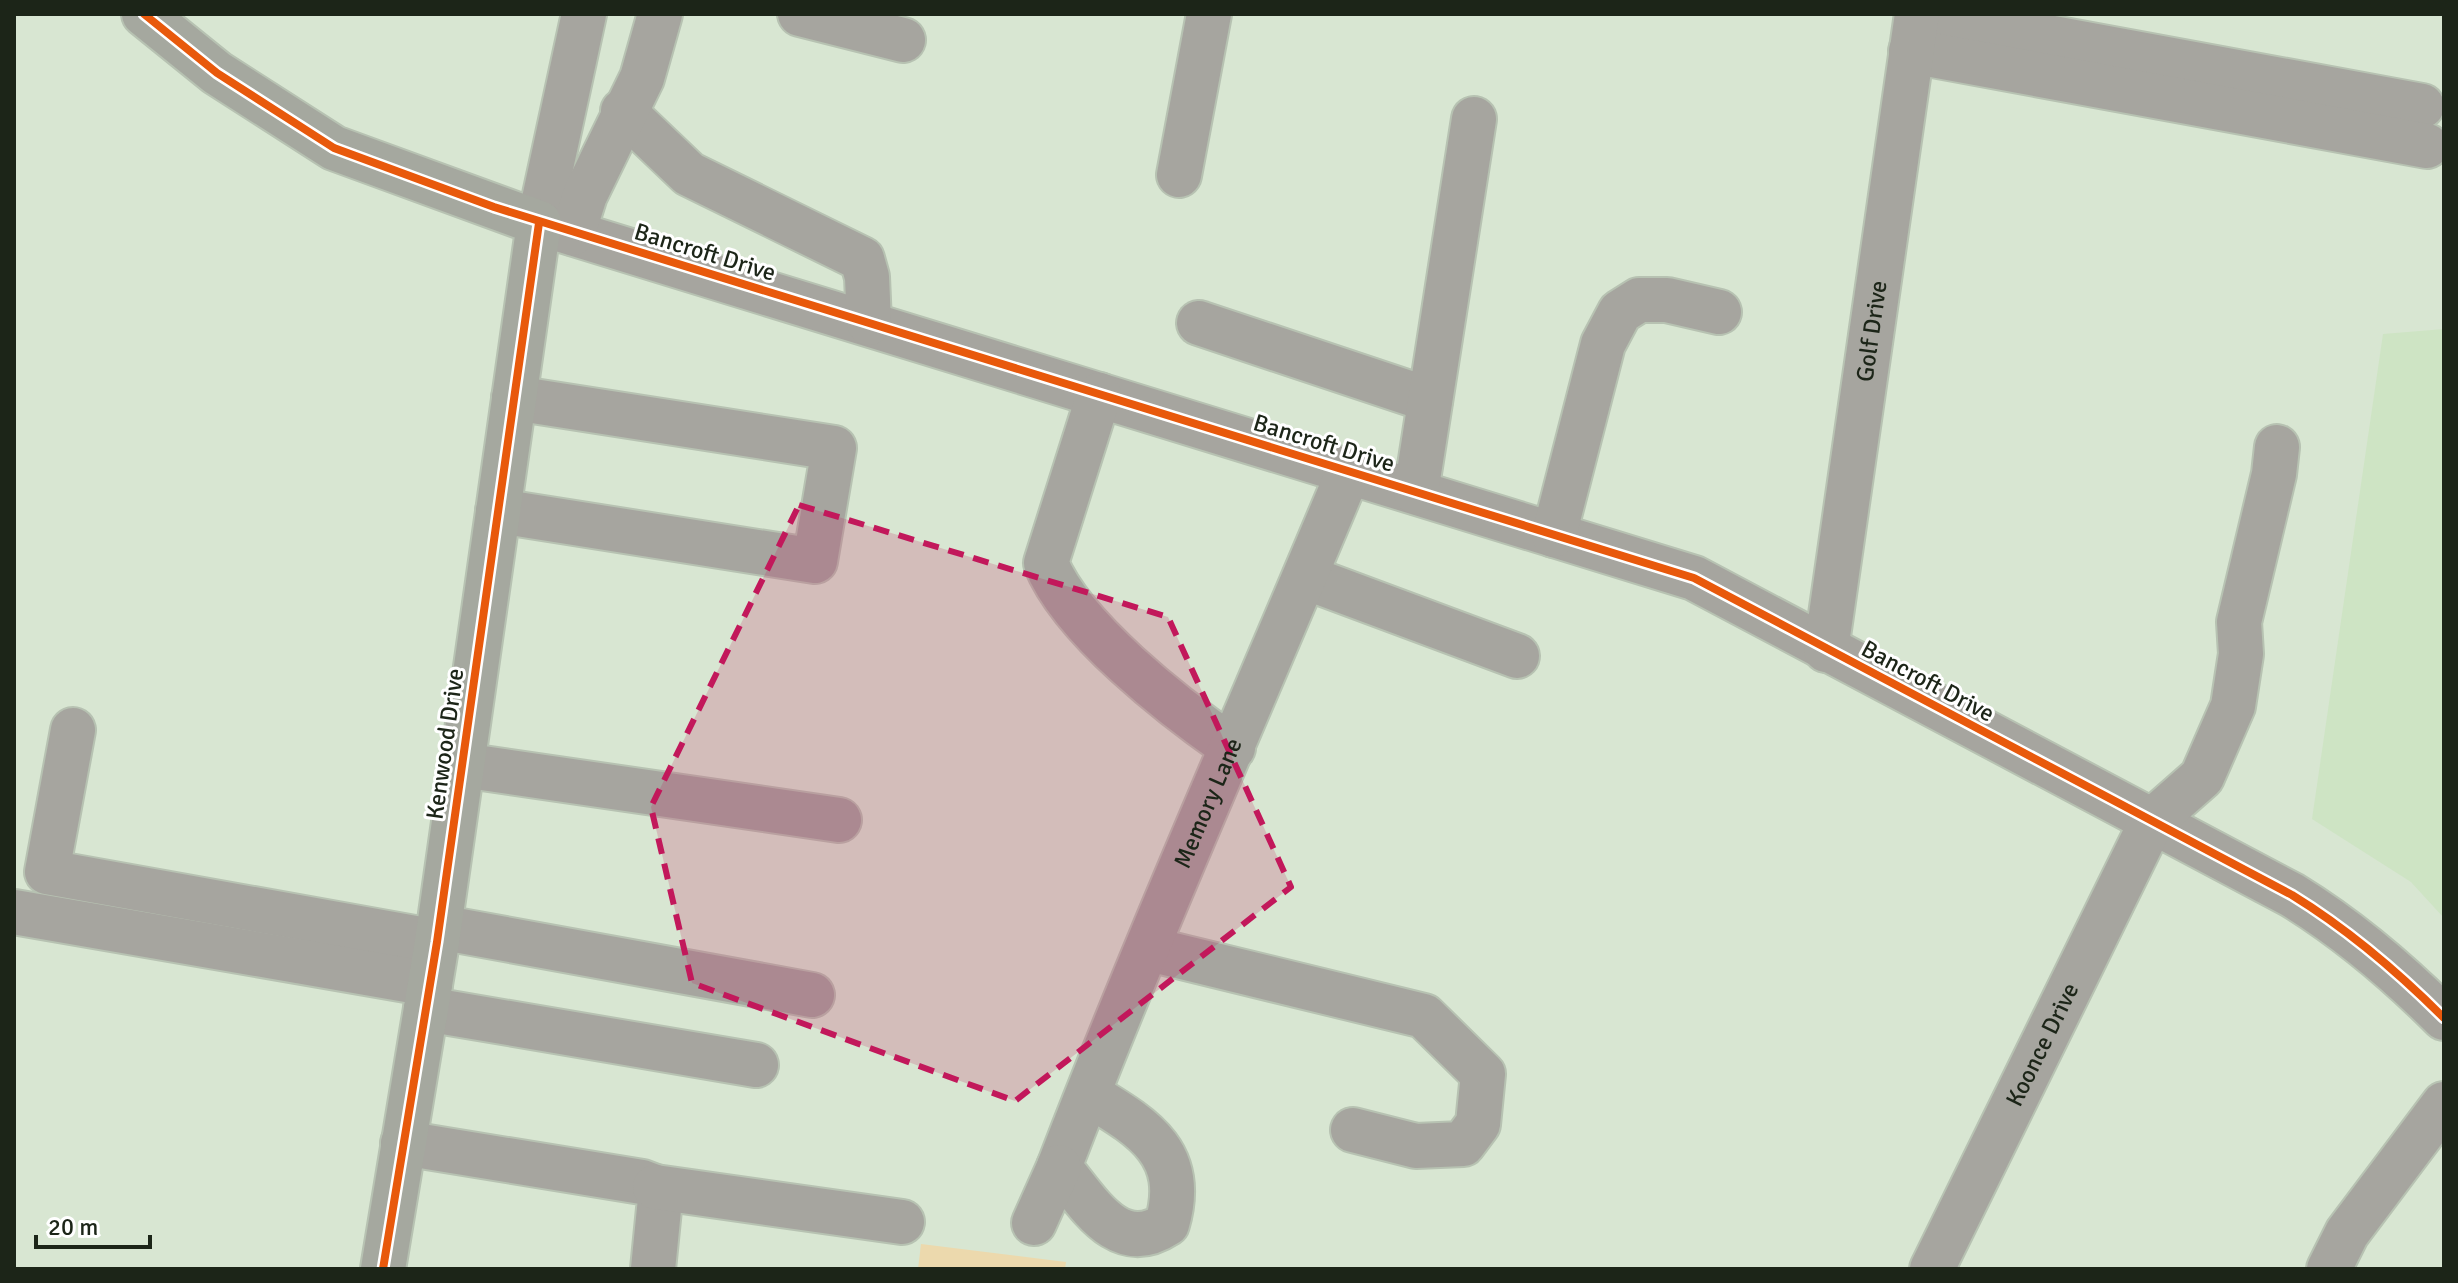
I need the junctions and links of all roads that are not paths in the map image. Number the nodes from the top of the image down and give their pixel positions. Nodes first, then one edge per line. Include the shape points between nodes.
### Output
1 (144, 14) edge
2 (584, 14) edge
3 (660, 14) edge
4 (800, 14) edge
5 (1209, 14) edge
6 (1917, 26) edge
7 (903, 40) dead end
8 (623, 111) junction
9 (1474, 119) dead end
10 (2425, 126) dead end
11 (1179, 175) dead end
12 (556, 228) junction
13 (1719, 312) dead end
14 (869, 323) junction
15 (1199, 323) dead end
16 (1099, 395) junction
17 (514, 398) junction
18 (1430, 400) junction
19 (2277, 447) dead end
20 (1349, 471) junction
21 (1416, 492) junction
22 (498, 511) junction
23 (1554, 535) junction
24 (1305, 577) junction
25 (1826, 650) junction
26 (1517, 656) dead end
27 (73, 730) dead end
28 (1233, 748) junction
29 (462, 765) junction
30 (839, 820) dead end
31 (2152, 821) junction
32 (14, 912) edge
33 (1149, 949) junction
34 (433, 966) junction
35 (812, 995) dead end
36 (2444, 1018) edge
37 (756, 1065) dead end
38 (1088, 1094) junction
39 (2444, 1104) edge
40 (1353, 1130) dead end
41 (403, 1143) junction
42 (1065, 1151) junction
43 (655, 1187) junction
44 (902, 1222) dead end
45 (1034, 1223) dead end
46 (1146, 1252) edge
47 (383, 1269) edge
48 (653, 1269) edge
49 (1932, 1269) edge
50 (2329, 1269) edge

1 - 12 main road, Bancroft Drive via 217,73 334,148
2 - 12 street, Kenwood Drive
3 - 8 street via 642,78
4 - 7 street
5 - 11 street
6 - 10 street
6 - 25 street, Golf Drive
8 - 12 street via 585,195
8 - 14 street via 689,174 862,259
9 - 18 street
12 - 14 street, Bancroft Drive
12 - 17 main road, Kenwood Drive
13 - 23 street via 1667,300 1639,300 1620,312 1603,344
14 - 16 street, Bancroft Drive
15 - 18 street
16 - 20 street, Bancroft Drive
16 - 28 street via 1046,563 1056,589 1079,617 1183,714
17 - 22 main road, Kenwood Drive
17 - 22 street via 834,448 815,561
18 - 21 street
19 - 31 street via 2239,622 2241,654 2233,706 2202,777
20 - 21 street, Bancroft Drive
20 - 24 street, Memory Lane
21 - 23 street, Bancroft Drive
22 - 29 main road, Kenwood Drive
23 - 25 street, Bancroft Drive via 1694,578
24 - 26 street
24 - 28 street, Memory Lane
25 - 31 street, Bancroft Drive
27 - 34 street via 47,872
28 - 33 street, Memory Lane
29 - 30 street
29 - 34 main road, Kenwood Drive
31 - 36 street, Bancroft Drive via 2339,923
31 - 49 street, Koonce Drive
32 - 34 street
33 - 38 street, Memory Lane
33 - 40 street via 1424,1016 1483,1074 1478,1124 1463,1144 1416,1146
34 - 35 street
34 - 37 street
34 - 41 main road, Kenwood Drive
38 - 42 street, Memory Lane
38 - 46 street via 1140,1125 1159,1146 1172,1176 1174,1199 1167,1224 1152,1234
39 - 50 street via 2347,1233
41 - 43 street
41 - 47 main road, Kenwood Drive
42 - 45 street, Memory Lane
42 - 46 street via 1109,1226
43 - 44 street
43 - 48 street via 660,1199

